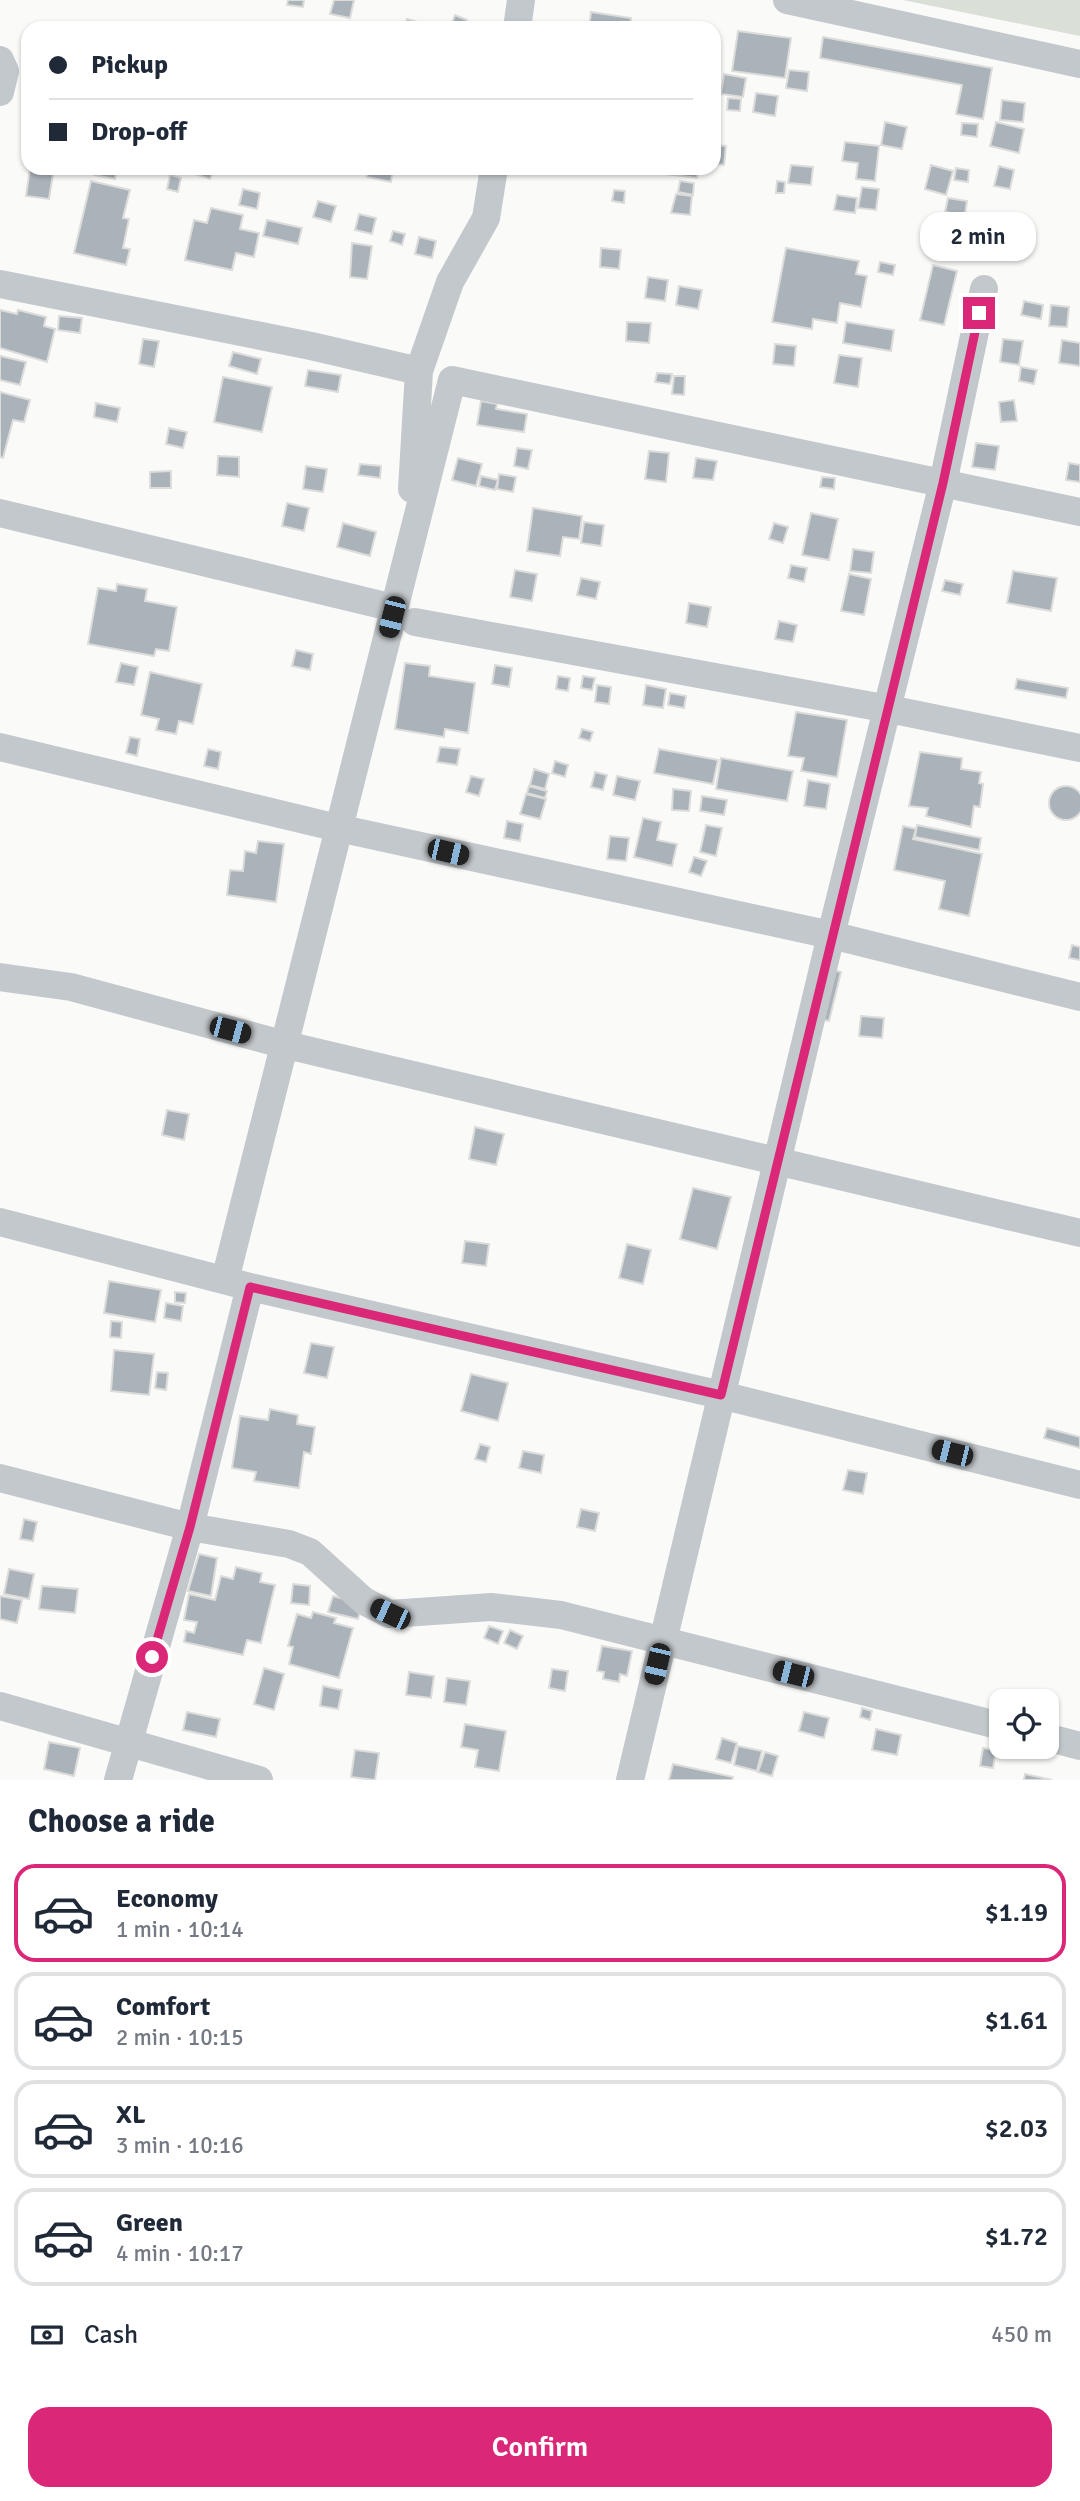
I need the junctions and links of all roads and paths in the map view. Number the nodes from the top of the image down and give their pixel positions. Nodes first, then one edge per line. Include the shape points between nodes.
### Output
1 (521, 0) edge
2 (792, 0) edge
3 (518, 21) edge
4 (0, 60) edge
5 (1080, 64) edge
6 (0, 92) edge
7 (493, 175) edge
8 (0, 284) edge
9 (984, 289) dead end
10 (419, 371) junction
11 (943, 483) junction
12 (1080, 512) edge
13 (0, 513) edge
14 (405, 615) junction
15 (889, 709) junction
16 (0, 747) edge
17 (1080, 748) edge
18 (338, 828) junction
19 (831, 935) junction
20 (0, 977) edge
21 (1080, 997) edge
22 (282, 1044) junction
23 (777, 1160) junction
24 (0, 1222) edge
25 (1080, 1233) edge
26 (238, 1284) junction
27 (721, 1395) junction
28 (0, 1478) edge
29 (1080, 1485) edge
30 (190, 1527) junction
31 (663, 1641) junction
32 (0, 1706) edge
33 (989, 1723) edge
34 (1059, 1740) edge
35 (129, 1741) junction
36 (1080, 1745) edge
37 (118, 1780) edge
38 (259, 1780) edge
39 (629, 1780) edge

1 - 3 street
2 - 5 street
4 - 6 street via 5,71
7 - 10 street via 486,218 450,282
8 - 10 street
9 - 11 street
10 - 14 street
11 - 12 street
11 - 15 street
11 - 18 street via 452,380
13 - 14 street
14 - 15 street
14 - 18 street via 357,688
15 - 17 street
15 - 19 street
16 - 18 street
18 - 19 street
18 - 22 street
19 - 21 street
19 - 23 street
20 - 22 street via 71,987
22 - 23 street
22 - 26 street
23 - 25 street
23 - 27 street
24 - 26 street
26 - 27 street
26 - 30 street
27 - 29 street
27 - 31 street
28 - 30 street
30 - 31 street via 289,1544 310,1552 364,1601 390,1614 491,1607 561,1615
30 - 35 street
31 - 33 street
31 - 39 street
32 - 35 street
34 - 36 street
35 - 37 street
35 - 38 street

